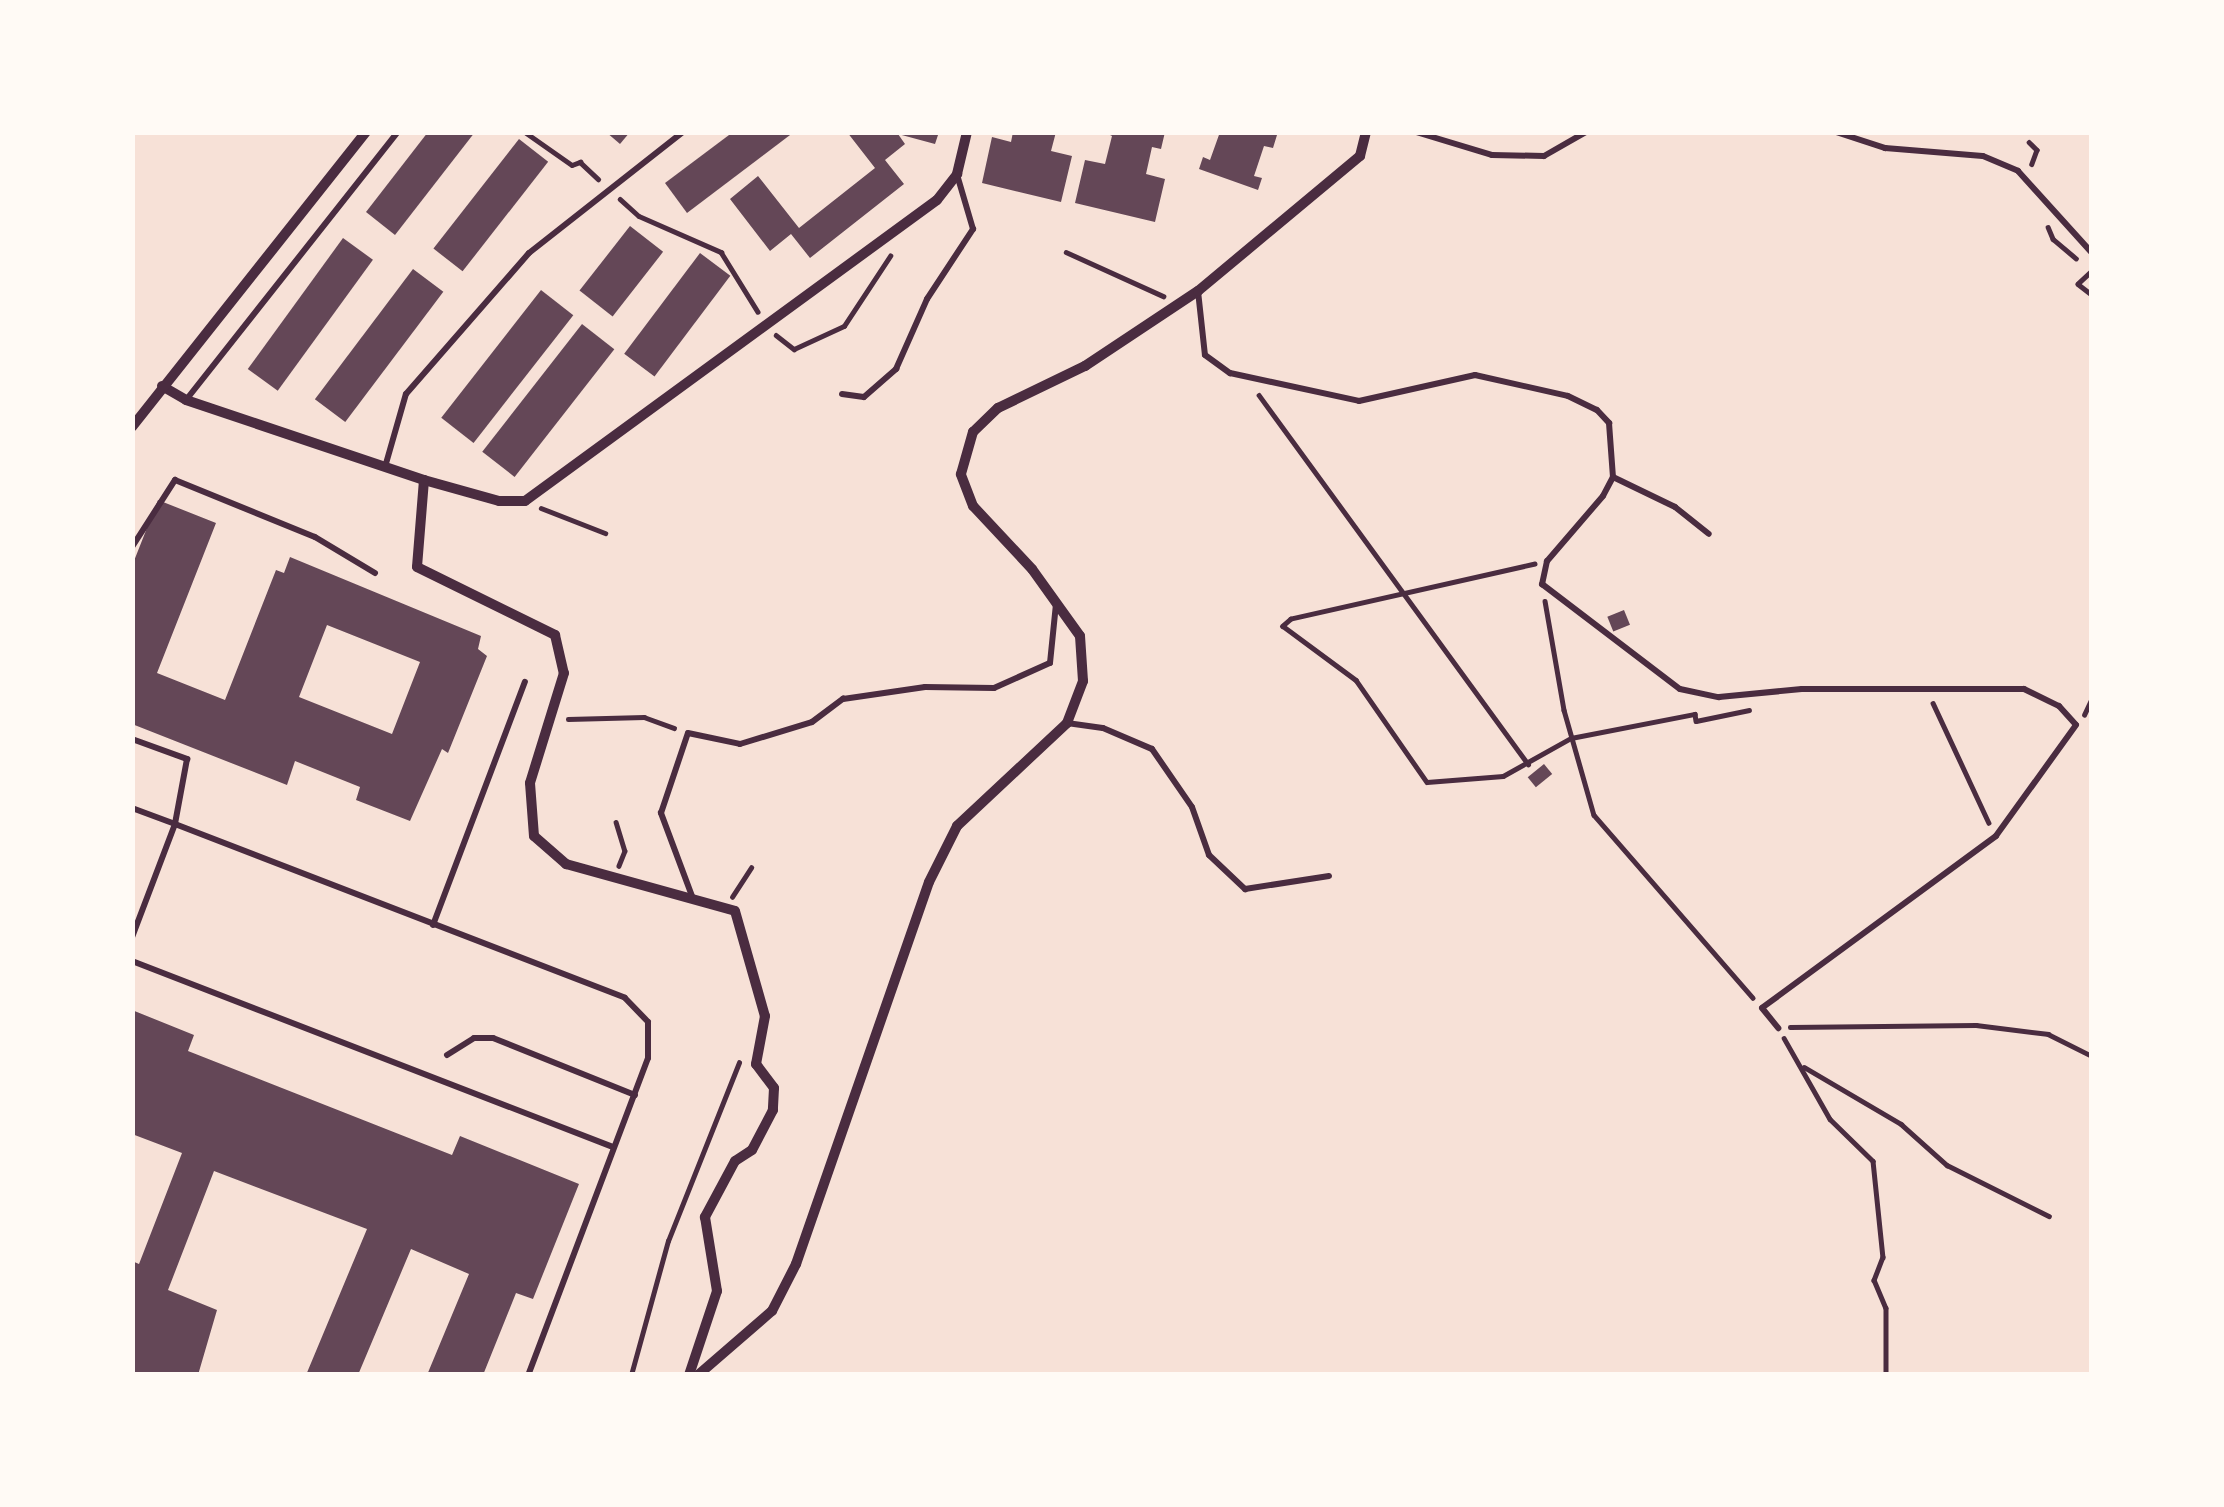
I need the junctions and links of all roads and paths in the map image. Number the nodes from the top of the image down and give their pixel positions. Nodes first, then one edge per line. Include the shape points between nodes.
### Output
1 (366, 132) edge
2 (398, 132) edge
3 (525, 132) edge
4 (683, 132) edge
5 (967, 132) edge
6 (1366, 132) edge
7 (1416, 132) edge
8 (1586, 132) edge
9 (1836, 132) edge
10 (2029, 142) dead end
11 (2037, 150) dead end
12 (957, 174) junction
13 (610, 190) junction
14 (904, 224) junction
15 (1066, 252) dead end
16 (2092, 253) edge
17 (2092, 271) edge
18 (1198, 292) junction
19 (2092, 295) edge
20 (1179, 304) junction
21 (767, 324) junction
22 (1245, 376) junction
23 (162, 386) junction
24 (842, 394) dead end
25 (186, 400) junction
26 (132, 427) edge
27 (385, 467) junction
28 (1612, 477) junction
29 (424, 480) junction
30 (525, 501) junction
31 (605, 533) dead end
32 (1709, 535) dead end
33 (132, 547) edge
34 (1547, 561) junction
35 (375, 573) dead end
36 (1542, 584) junction
37 (1405, 595) junction
38 (1056, 601) junction
39 (525, 682) dead end
40 (1931, 692) junction
41 (1761, 707) dead end
42 (550, 718) junction
43 (1067, 723) junction
44 (688, 733) junction
45 (1571, 738) junction
46 (132, 739) edge
47 (1529, 765) junction
48 (132, 808) edge
49 (616, 822) dead end
50 (175, 824) junction
51 (1996, 836) junction
52 (751, 868) dead end
53 (1329, 876) dead end
54 (615, 877) junction
55 (692, 896) junction
56 (728, 908) junction
57 (432, 926) junction
58 (132, 938) edge
59 (132, 961) edge
60 (1762, 1008) junction
61 (1778, 1028) junction
62 (742, 1050) dead end
63 (447, 1055) dead end
64 (2092, 1056) edge
65 (1799, 1064) junction
66 (635, 1095) junction
67 (613, 1147) junction
68 (2049, 1216) dead end
69 (528, 1375) edge
70 (632, 1375) edge
71 (693, 1375) edge
72 (1886, 1375) edge

1 - 23 street
2 - 25 lane
3 - 13 path via 572,165 580,162
4 - 13 lane
5 - 12 street
6 - 18 street via 1360,156
7 - 8 lane via 1492,155 1544,156
9 - 16 lane via 1886,148 1982,156 2018,171
10 - 11 path
12 - 14 street
12 - 24 lane via 973,229 927,299 896,369 864,397
13 - 21 path via 639,216 721,252
13 - 27 lane via 529,253 406,394
14 - 21 street
14 - 21 path via 884,270 844,326 794,349
15 - 20 path
17 - 19 path via 2078,284
18 - 20 street
18 - 22 lane via 1205,355
20 - 38 street via 1085,366 998,409 964,451 973,506
21 - 30 street
22 - 28 lane via 1359,401 1474,375 1568,396 1609,423
22 - 37 path
23 - 25 street
23 - 26 street
25 - 27 street
27 - 29 street
28 - 32 lane
28 - 34 lane
29 - 30 street
29 - 42 street via 417,567 556,635 564,673
30 - 31 path
33 - 35 lane via 175,481 315,537
34 - 36 lane
34 - 37 path
36 - 40 lane via 1640,664 1696,695
36 - 45 path
37 - 47 path
37 - 47 path via 1283,626 1356,680 1427,782 1503,776
38 - 43 street via 1080,636 1083,681
38 - 44 lane via 1050,663 994,688 925,687 844,699 812,722 740,744
39 - 57 lane
40 - 51 path
40 - 51 lane via 2024,689 2076,725
41 - 45 path
42 - 44 path via 644,717
42 - 54 street via 530,783 534,836 566,864
43 - 53 lane via 1152,748 1192,807 1209,855 1245,889
43 - 71 street via 957,826 929,883 796,1264 772,1311
44 - 55 lane via 661,813
45 - 47 path
45 - 60 path via 1594,815
46 - 50 lane via 187,759
48 - 50 lane
49 - 54 path via 625,851
50 - 57 lane
50 - 58 lane
51 - 60 lane
52 - 56 path
54 - 55 street
55 - 56 street
56 - 71 street via 765,1016 756,1064 775,1088 752,1150 735,1161 705,1217 717,1291
57 - 66 lane via 625,998 647,1022 648,1058
59 - 67 lane
60 - 61 lane
61 - 64 path via 1976,1024 2048,1034
61 - 65 path
62 - 70 path via 668,1241
63 - 66 lane via 474,1038 493,1038
65 - 68 path via 1900,1124 1947,1165
65 - 72 path via 1831,1119 1873,1161 1882,1257 1874,1280 1886,1308
66 - 67 lane
67 - 69 lane

